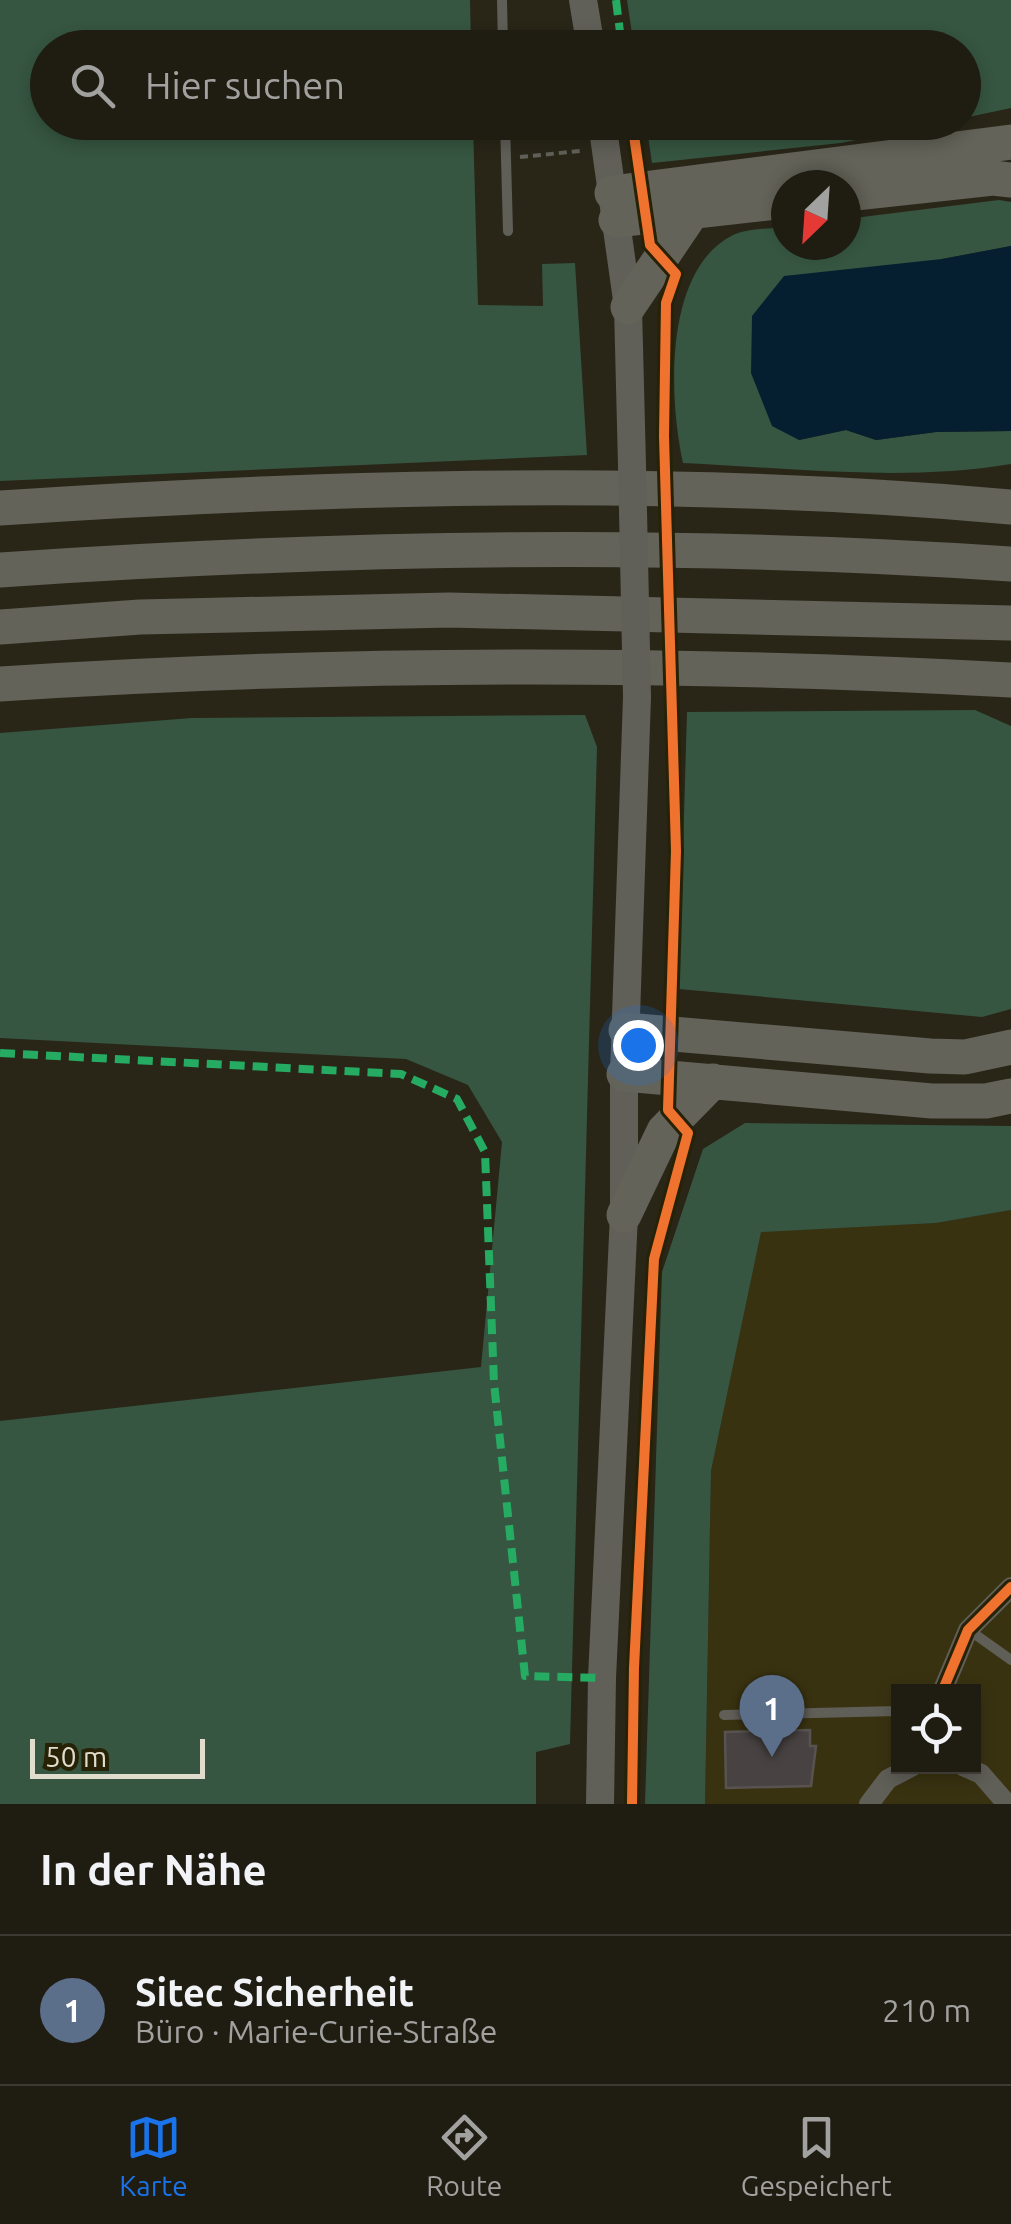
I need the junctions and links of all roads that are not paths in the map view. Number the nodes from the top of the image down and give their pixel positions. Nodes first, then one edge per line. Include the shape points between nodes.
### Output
1 (502, 0) edge
2 (584, 0) edge
3 (503, 30) edge
4 (588, 30) edge
5 (506, 140) edge
6 (605, 140) edge
7 (1011, 142) edge
8 (1011, 180) edge
9 (861, 192) edge
10 (771, 203) edge
11 (614, 207) junction
12 (692, 212) junction
13 (508, 230) dead end
14 (628, 307) junction
15 (1011, 483) edge
16 (898, 497) junction
17 (1011, 507) edge
18 (0, 508) edge
19 (1011, 564) edge
20 (0, 570) edge
21 (1011, 623) edge
22 (0, 627) edge
23 (899, 674) junction
24 (1011, 680) edge
25 (0, 684) edge
26 (1011, 706) edge
27 (626, 1030) junction
28 (1011, 1047) edge
29 (624, 1074) junction
30 (713, 1081) junction
31 (1011, 1096) edge
32 (624, 1215) junction
33 (1011, 1587) edge
34 (968, 1630) junction
35 (1011, 1660) edge
36 (945, 1684) edge
37 (891, 1711) edge
38 (724, 1715) dead end
39 (898, 1774) edge
40 (981, 1774) edge
41 (600, 1804) edge
42 (869, 1804) edge
43 (1007, 1804) edge

1 - 3 lane
2 - 4 main road
5 - 13 lane
6 - 11 main road
7 - 11 highway
8 - 9 highway
10 - 12 highway
11 - 12 highway
11 - 14 main road
12 - 14 highway
14 - 27 main road, bridge via 637,697
15 - 16 highway
16 - 17 highway
16 - 18 highway via 498,489
19 - 20 highway via 611,550
21 - 22 highway via 449,610
23 - 24 highway
23 - 25 highway via 444,667
23 - 26 highway
27 - 28 highway via 930,1056
27 - 29 main road
29 - 30 highway
29 - 32 main road
30 - 31 highway via 932,1101
30 - 32 highway via 664,1132
32 - 41 main road
33 - 34 street
34 - 35 lane
34 - 36 street
37 - 38 lane
39 - 42 street
40 - 43 street

